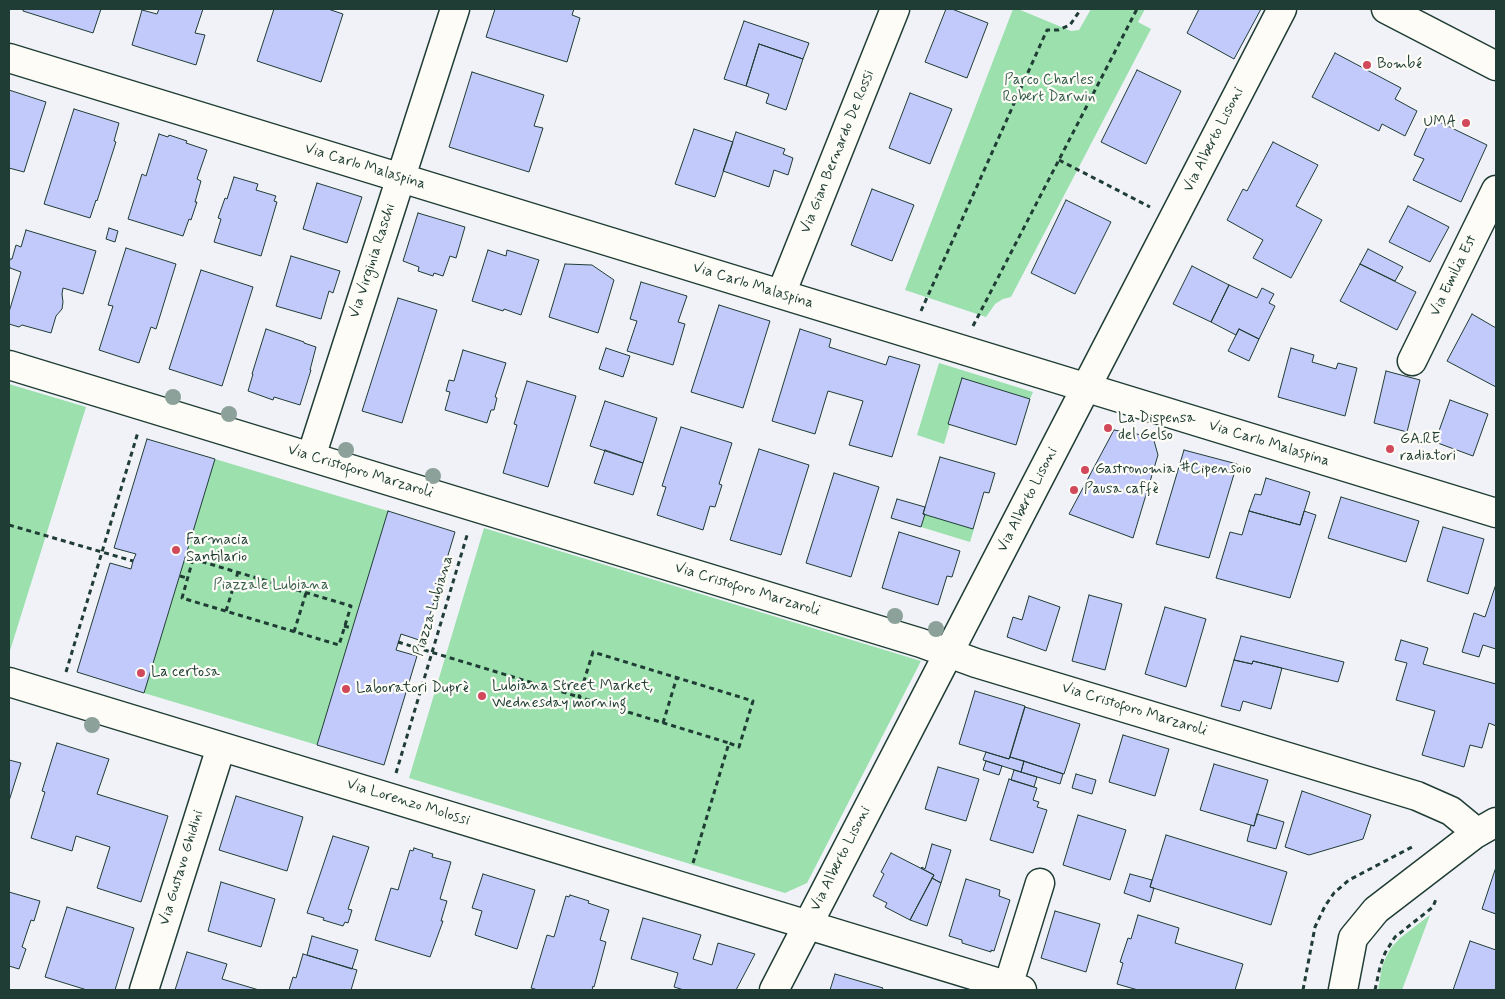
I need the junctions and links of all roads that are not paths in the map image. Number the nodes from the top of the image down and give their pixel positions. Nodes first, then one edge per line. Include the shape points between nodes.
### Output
1 (454, 9) edge
2 (894, 9) edge
3 (1282, 9) edge
4 (1386, 9) edge
5 (1424, 9) edge
6 (1496, 46) edge
7 (9, 58) edge
8 (1496, 66) edge
9 (400, 178) junction
10 (1496, 190) edge
11 (781, 294) junction
12 (1412, 361) dead end
13 (9, 366) edge
14 (1086, 388) junction
15 (311, 457) junction
16 (1496, 513) edge
17 (948, 652) junction
18 (9, 682) edge
19 (221, 747) junction
20 (1486, 828) edge
21 (1040, 883) dead end
22 (808, 924) junction
23 (1015, 988) edge
24 (144, 990) edge
25 (774, 990) edge
26 (1343, 990) edge

1 - 9 street, Via Virginia Raschi
2 - 11 street, Via Gian Bernardo De Rossi
3 - 14 street, Via Alberto Lisoni
4 - 8 street
5 - 6 street
7 - 9 street, Via Carlo Malaspina
9 - 11 street, Via Carlo Malaspina
9 - 15 street, Via Virginia Raschi
10 - 12 street, Via Emilia Est
11 - 14 street, Via Carlo Malaspina
13 - 15 street, Via Cristoforo Marzaroli
14 - 16 street, Via Carlo Malaspina
14 - 17 street, Via Alberto Lisoni
15 - 17 street, Via Cristoforo Marzaroli
17 - 20 street, Via Cristoforo Marzaroli via 1417,796 1451,811 1468,825
17 - 22 street, Via Alberto Lisoni
18 - 19 street, Via Lorenzo Molossi
19 - 22 street, Via Lorenzo Molossi
19 - 24 street, Via Gustavo Ghidini
20 - 26 street via 1376,910 1354,938
21 - 23 street
22 - 23 street, Via Lorenzo Molossi
22 - 25 street, Via Alberto Lisoni

